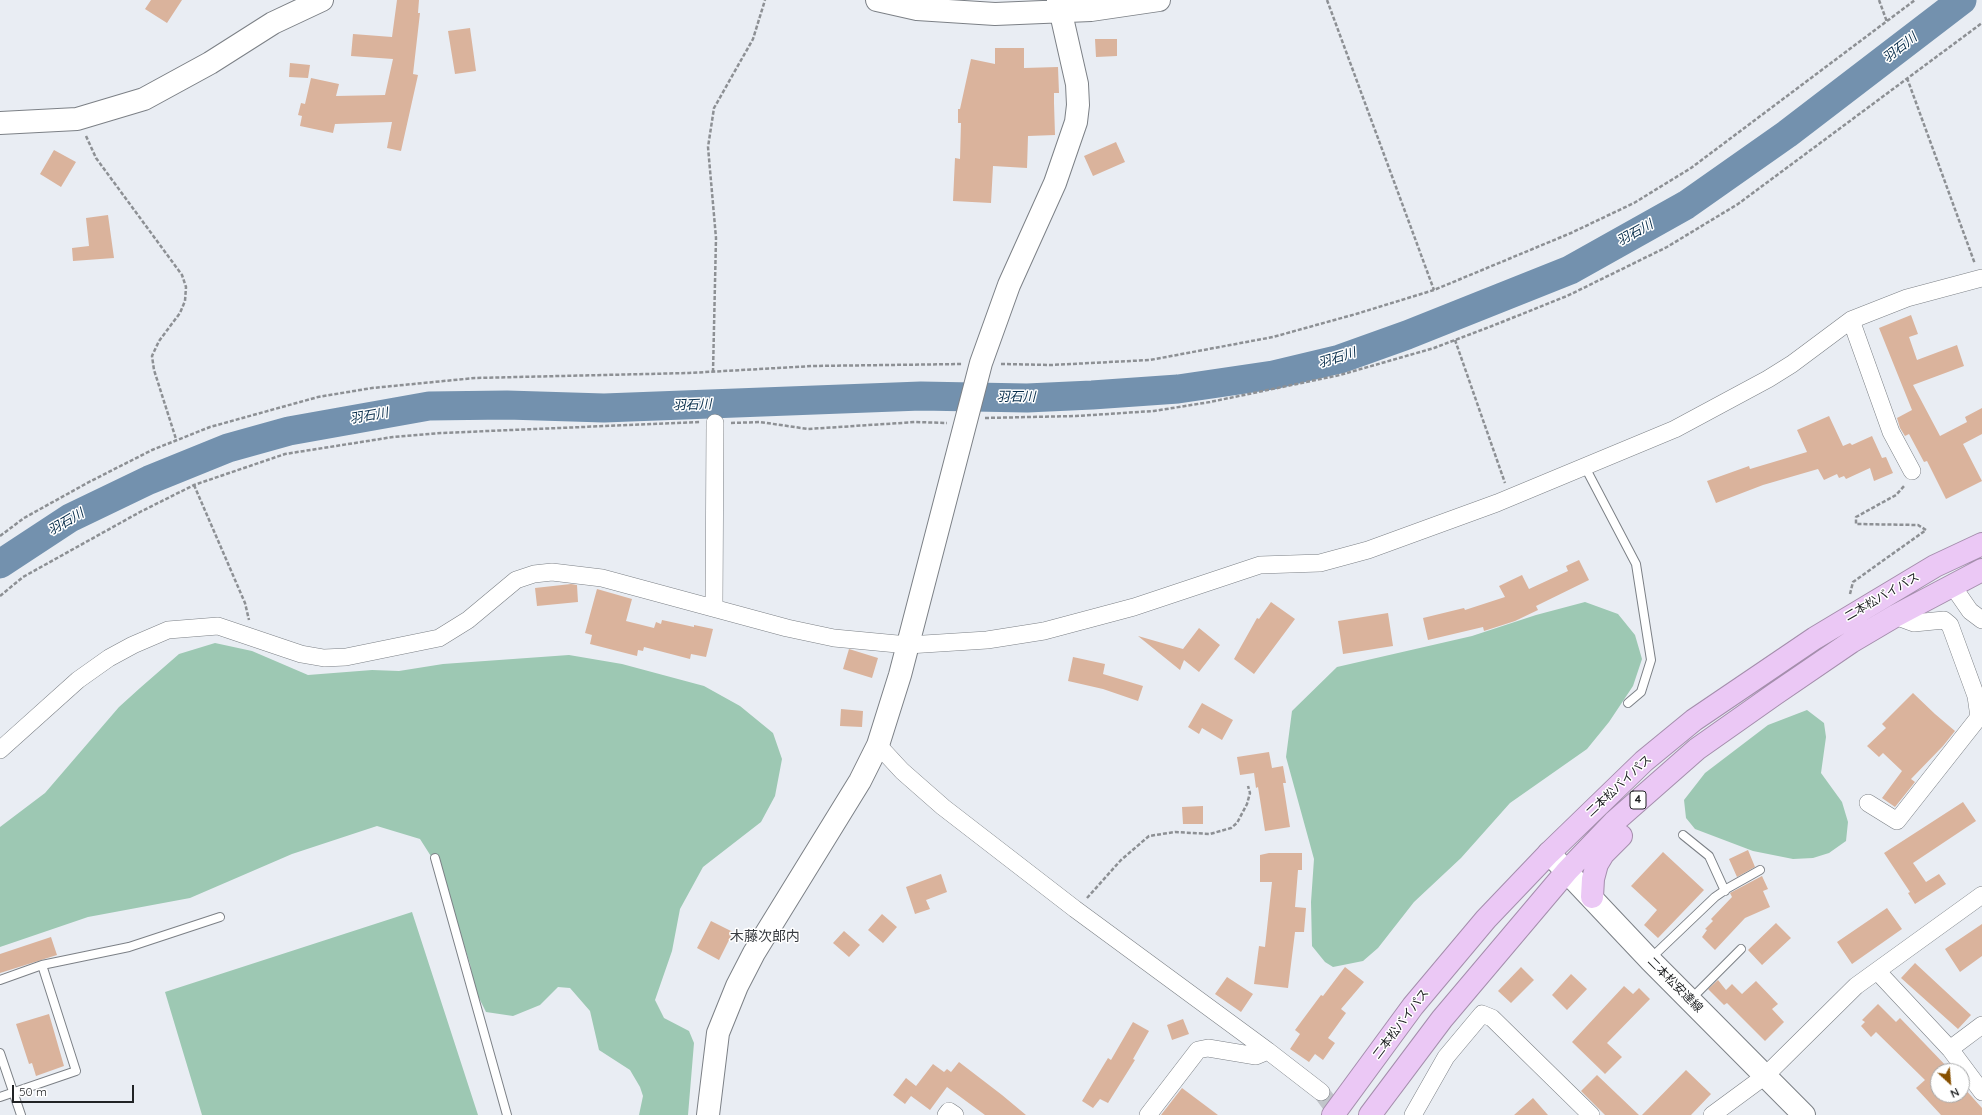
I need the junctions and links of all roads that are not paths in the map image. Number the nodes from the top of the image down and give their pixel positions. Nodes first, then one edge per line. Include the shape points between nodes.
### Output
1 (322, 0) edge
2 (877, 0) edge
3 (1159, 0) edge
4 (957, 6) edge
5 (1059, 6) edge
6 (0, 123) edge
7 (1981, 279) edge
8 (1851, 320) junction
9 (715, 423) road end
10 (1585, 467) junction
11 (1912, 471) road end
12 (1982, 538) edge
13 (1982, 544) edge
14 (1936, 566) junction
15 (1982, 570) edge
16 (1952, 585) junction
17 (714, 608) junction
18 (1895, 616) junction
19 (1982, 620) edge
20 (908, 645) junction
21 (1628, 703) dead end
22 (1738, 719) junction
23 (1981, 719) edge
24 (878, 745) junction
25 (0, 750) edge
26 (1868, 803) dead end
27 (1683, 835) dead end
28 (1549, 853) junction
29 (435, 858) dead end
30 (1760, 870) dead end
31 (1567, 872) junction
32 (1725, 891) junction
33 (1982, 895) edge
34 (1592, 897) junction
35 (220, 917) dead end
36 (1741, 949) dead end
37 (1650, 960) junction
38 (42, 965) junction
39 (1877, 971) junction
40 (0, 980) edge
41 (1690, 1000) junction
42 (1982, 1025) edge
43 (1950, 1049) junction
44 (1268, 1051) junction
45 (0, 1053) edge
46 (1765, 1076) junction
47 (14, 1092) junction
48 (1321, 1092) tunnel mouth
49 (1982, 1092) edge
50 (0, 1097) edge
51 (21, 1115) edge
52 (507, 1115) edge
53 (708, 1115) edge
54 (946, 1115) edge
55 (955, 1115) edge
56 (1148, 1115) edge
57 (1333, 1115) edge
58 (1370, 1115) edge
59 (1413, 1115) edge
60 (1591, 1115) edge
61 (1712, 1115) edge
62 (1804, 1115) edge

1 - 6 street via 273,23 210,63 144,99 77,119
2 - 4 street via 917,9
3 - 5 street via 1092,10
4 - 5 street via 995,14
5 - 20 street via 1077,84 1076,122 1055,183 1010,285 980,366
7 - 8 street via 1907,298
8 - 10 street via 1768,379 1675,429
8 - 11 street via 1891,432
9 - 17 street
10 - 20 street via 1368,550 1320,563 1260,565 1134,607 1044,631 987,640
10 - 21 lane via 1636,564 1651,660 1641,692
12 - 14 highway
13 - 14 highway, 二本松バイパス / 4
14 - 28 highway, 二本松バイパス / 4 via 1815,638 1694,720 1644,761
15 - 16 highway, 二本松バイパス / 4
16 - 18 highway, 二本松バイパス / 4
16 - 19 street via 1970,612
17 - 20 street via 834,638
17 - 25 street via 602,578 552,572 516,580 458,628 439,638 346,657 324,658 301,654 218,626 168,630 148,637 109,658 78,680
18 - 22 highway, 二本松バイパス / 4 via 1851,642
18 - 23 street via 1914,623 1944,620 1950,625 1976,696
20 - 24 street
22 - 31 highway, 二本松バイパス / 4 via 1696,749 1614,822
22 - 34 highway via 1722,742 1603,854 1593,879
23 - 26 street via 1897,821
24 - 44 street via 919,788 1075,909
24 - 53 street via 860,781 737,986 718,1033
27 - 32 lane via 1710,856
28 - 31 street, 二本松安達線
28 - 57 highway, 二本松バイパス / 4 via 1486,919 1412,1006
29 - 52 lane
30 - 32 lane
31 - 34 street, 二本松安達線
31 - 58 highway, 二本松バイパス / 4 via 1442,1019
32 - 37 lane via 1715,897
33 - 39 street
34 - 37 street, 二本松安達線
35 - 38 lane via 129,947
36 - 41 lane
37 - 41 street, 二本松安達線
38 - 40 lane
38 - 47 lane via 76,1071
39 - 43 street
39 - 46 street via 1856,986
41 - 46 street, 二本松安達線
42 - 43 street
43 - 49 street
44 - 48 street
44 - 56 street via 1256,1056 1208,1048 1198,1050
45 - 47 lane
46 - 61 street
46 - 62 street, 二本松安達線
47 - 50 lane
47 - 51 lane
54 - 55 street via 949,1111
59 - 60 street via 1446,1057 1482,1014 1492,1018

